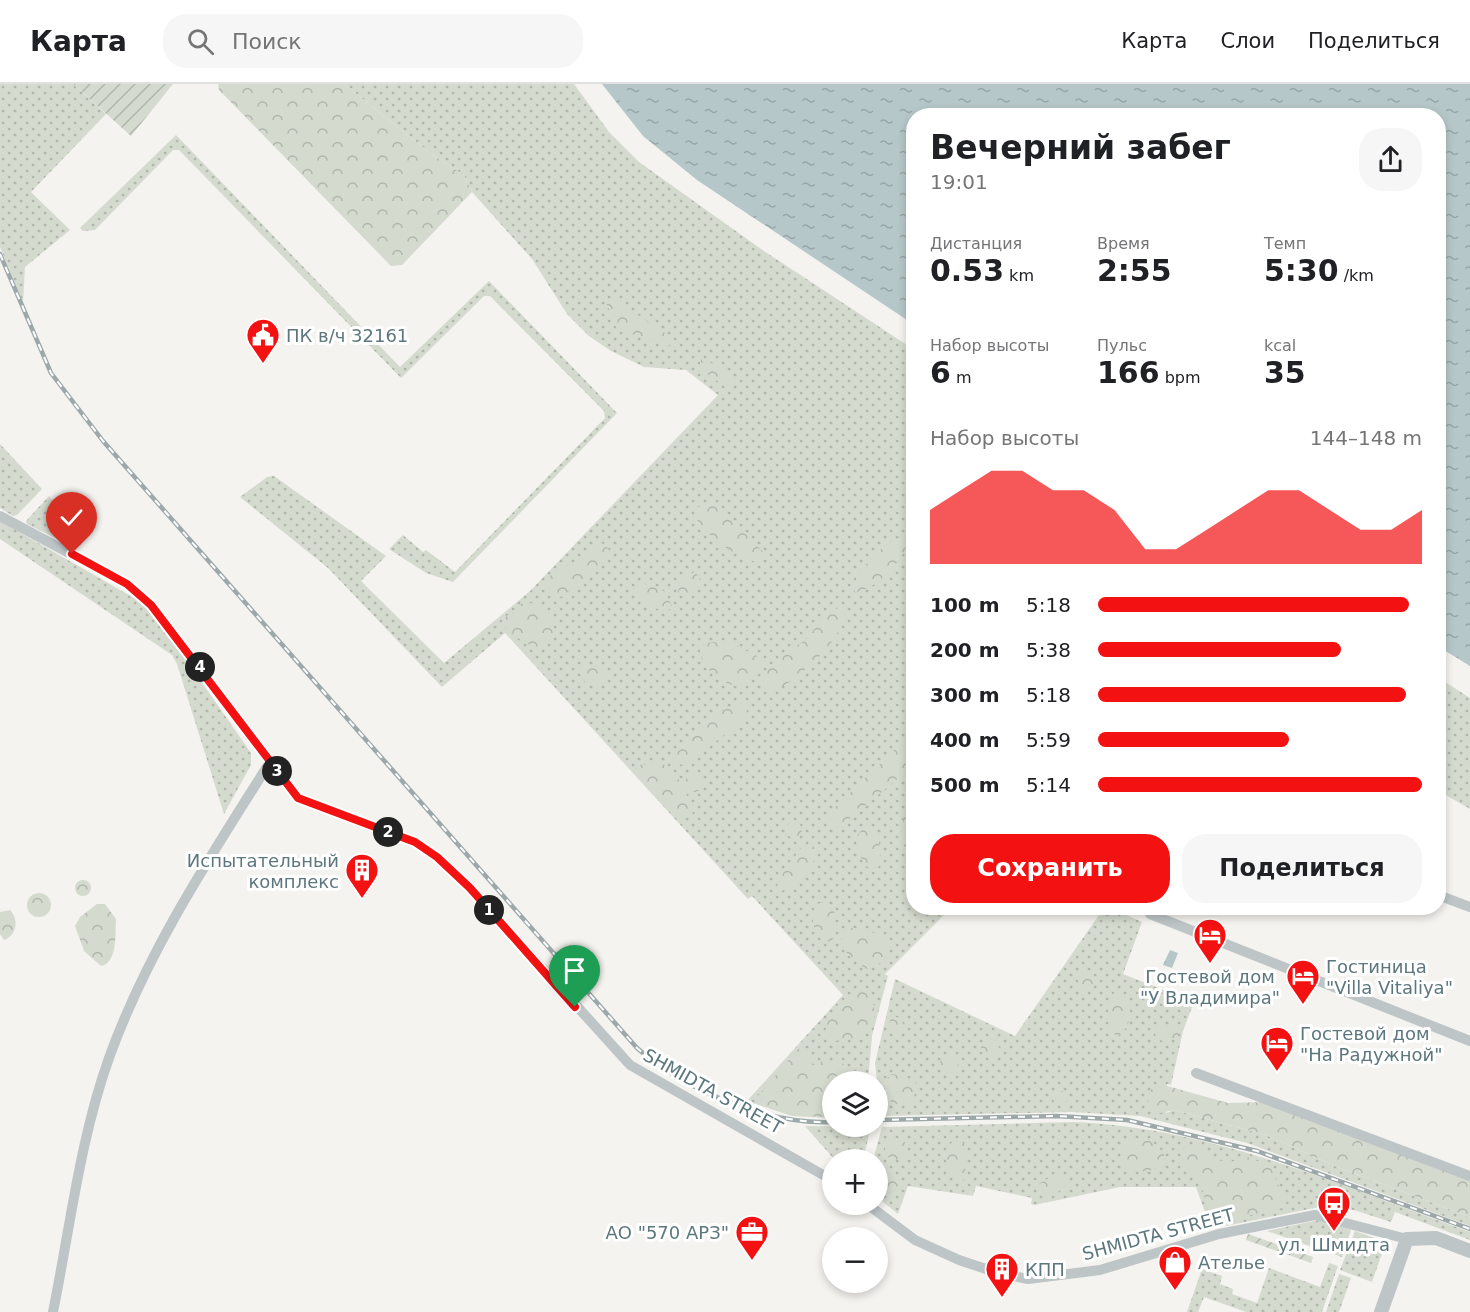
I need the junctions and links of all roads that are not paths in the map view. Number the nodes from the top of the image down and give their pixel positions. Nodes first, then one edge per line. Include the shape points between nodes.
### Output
1 (0, 516) edge
2 (270, 762) junction
3 (1446, 898) edge
4 (1470, 907) edge
5 (1153, 915) edge
6 (1470, 1041) edge
7 (1196, 1073) dead end
8 (822, 1174) edge
9 (1470, 1176) edge
10 (882, 1215) edge
11 (1407, 1239) junction
12 (1470, 1251) edge
13 (53, 1312) edge
14 (1381, 1312) edge

1 - 2 street, SHMIDTA STREET via 142,595
2 - 8 street, SHMIDTA STREET via 298,798 415,842 437,857 638,1071
2 - 13 street via 168,929 109,1058 86,1141
3 - 4 street
5 - 6 street
7 - 9 street
10 - 11 street, SHMIDTA STREET via 915,1240 959,1260 1028,1279 1100,1270 1212,1236 1315,1215
11 - 12 street, SHMIDTA STREET via 1436,1238
11 - 14 street

